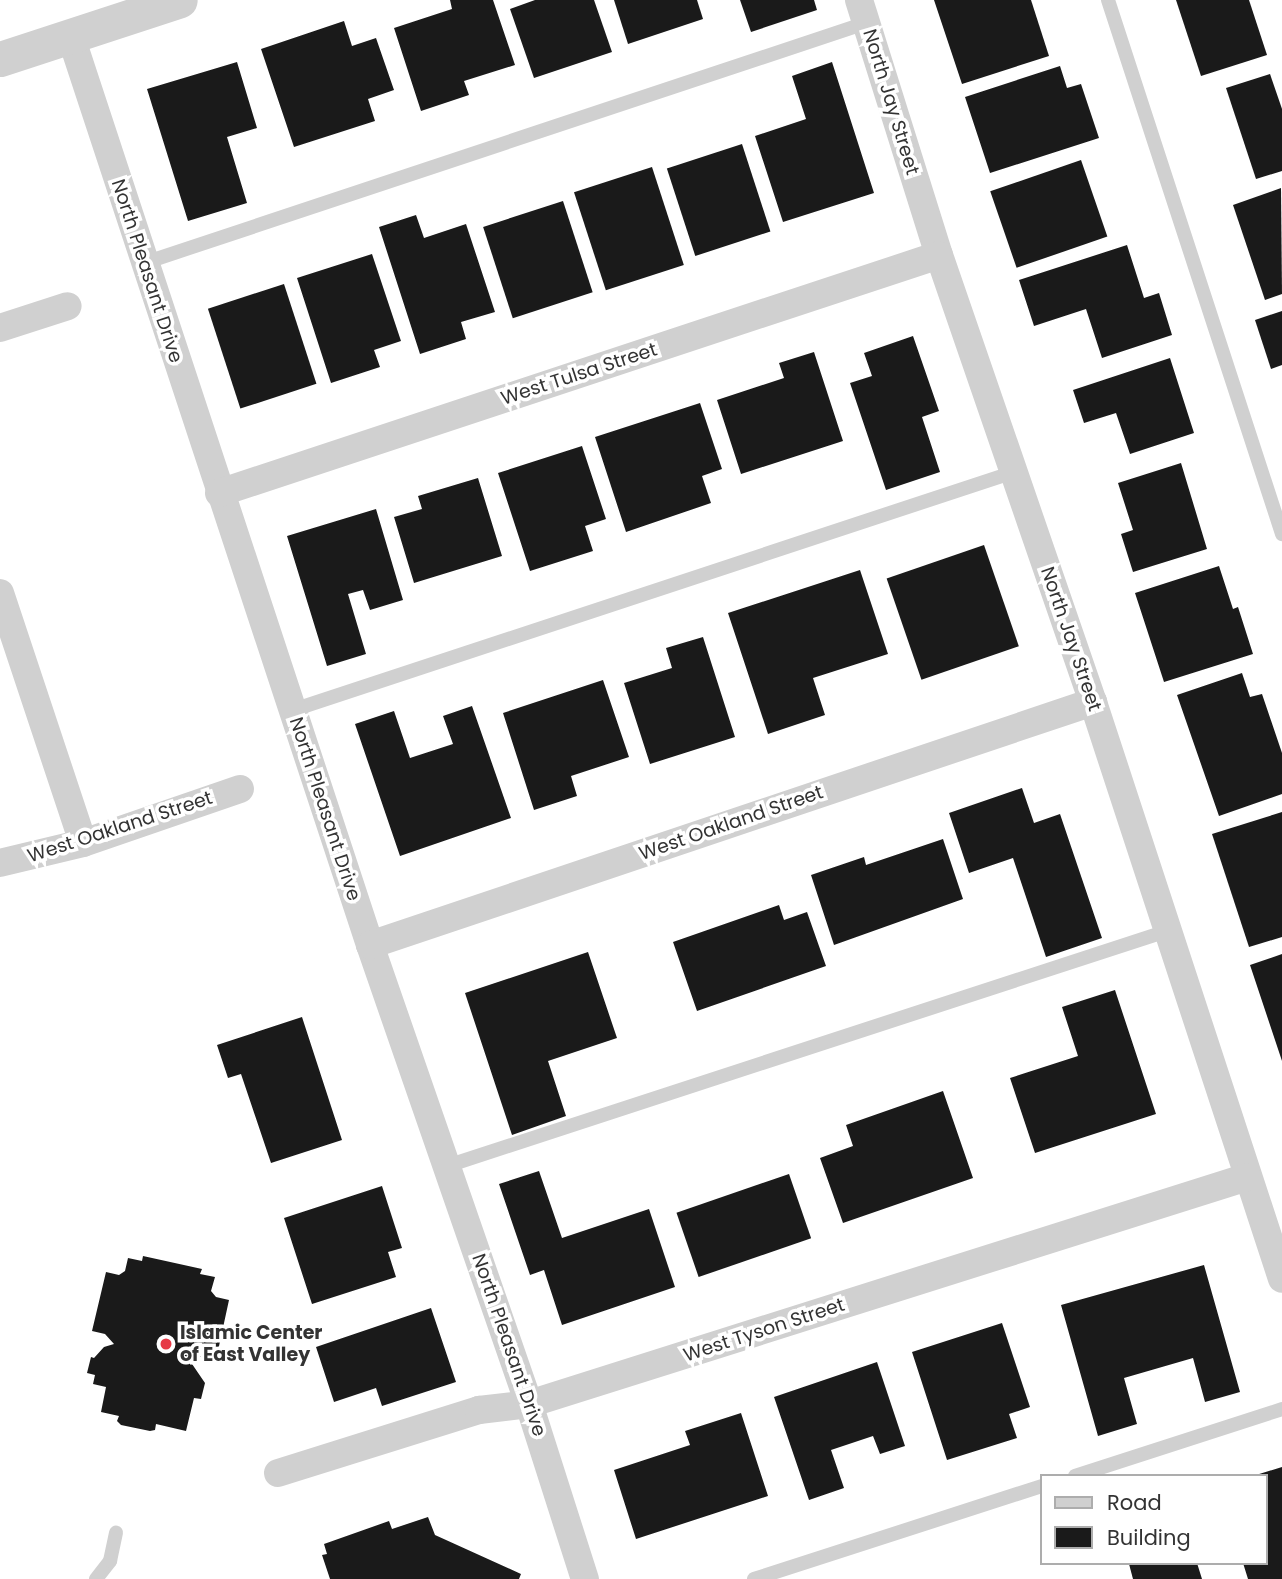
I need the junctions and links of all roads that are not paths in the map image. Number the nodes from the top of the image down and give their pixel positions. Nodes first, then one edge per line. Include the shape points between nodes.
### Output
1 (180, 0) edge
2 (1108, 0) edge
3 (862, 11) edge
4 (71, 37) junction
5 (0, 59) edge
6 (939, 255) junction
7 (144, 263) junction
8 (68, 306) dead end
9 (0, 328) edge
10 (1014, 472) junction
11 (219, 493) junction
12 (1282, 534) edge
13 (0, 593) edge
14 (1093, 702) junction
15 (293, 710) junction
16 (240, 789) dead end
17 (83, 843) junction
18 (0, 863) edge
19 (1167, 931) junction
20 (370, 945) junction
21 (447, 1166) junction
22 (1247, 1177) junction
23 (1282, 1279) edge
24 (529, 1404) junction
25 (1282, 1409) edge
26 (278, 1474) dead end
27 (1080, 1474) edge
28 (1040, 1487) edge
29 (116, 1533) dead end
30 (96, 1579) edge
31 (586, 1579) edge
32 (754, 1579) edge

1 - 4 street
2 - 12 lane
3 - 6 street, North Jay Street
3 - 7 lane
4 - 5 street
4 - 7 street, North Pleasant Drive
6 - 10 street, North Jay Street
6 - 11 street, West Tulsa Street
7 - 11 street, North Pleasant Drive
8 - 9 street
10 - 14 street, North Jay Street
10 - 15 lane
11 - 15 street, North Pleasant Drive
13 - 17 street
14 - 19 street, North Jay Street
14 - 20 street, West Oakland Street
15 - 20 street, North Pleasant Drive
16 - 17 street, West Oakland Street
17 - 18 street, West Oakland Street
19 - 21 lane
19 - 22 street, North Jay Street
20 - 21 street, North Pleasant Drive
21 - 24 street, North Pleasant Drive
22 - 23 street, North Jay Street
22 - 24 street, West Tyson Street
24 - 26 street, West Tyson Street via 479,1410
24 - 31 street, North Pleasant Drive
25 - 27 lane
28 - 32 lane
29 - 30 lane via 110,1561

